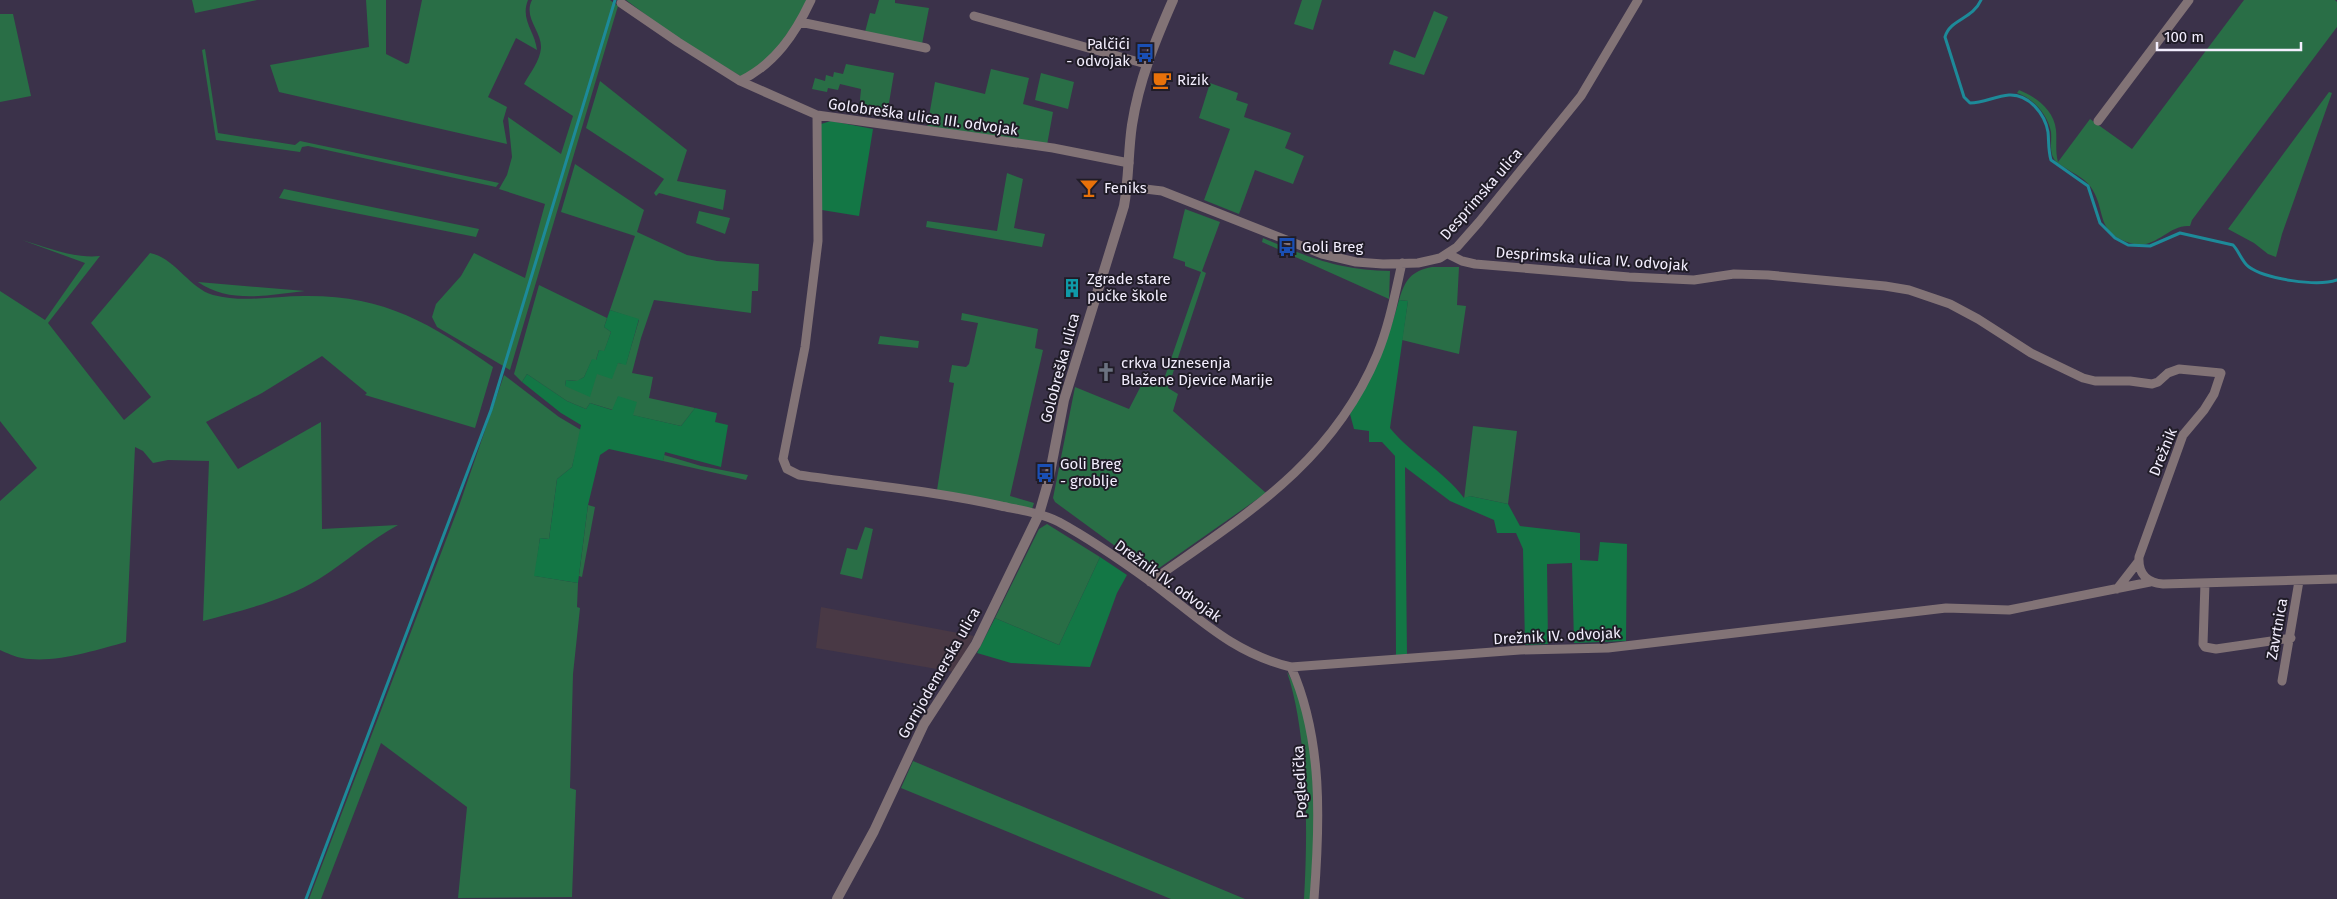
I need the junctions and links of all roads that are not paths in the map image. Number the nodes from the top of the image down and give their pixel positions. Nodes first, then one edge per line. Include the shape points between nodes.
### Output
1 (811, 0) edge
2 (1173, 0) edge
3 (1638, 0) edge
4 (2189, 0) edge
5 (621, 3) dead end
6 (974, 16) dead end
7 (800, 22) junction
8 (926, 48) dead end
9 (1146, 64) junction
10 (740, 81) junction
11 (817, 115) junction
12 (2098, 121) dead end
13 (1129, 164) junction
14 (1128, 187) junction
15 (1448, 254) junction
16 (1402, 263) junction
17 (2103, 381) joint
18 (1039, 514) junction
19 (2138, 562) junction
20 (2337, 579) edge
21 (2299, 581) junction
22 (1150, 582) junction
23 (2150, 582) junction
24 (2205, 583) junction
25 (2117, 589) junction
26 (2291, 638) junction
27 (1291, 668) junction
28 (2282, 681) dead end
29 (837, 899) edge
30 (1314, 899) edge

1 - 7 street
2 - 9 street, Golobreška ulica
3 - 15 street, Desprimska ulica via 1581,96 1479,222
4 - 12 street
5 - 10 street, Golobreška ulica III. odvojak
6 - 9 street
7 - 8 street
7 - 10 street via 766,65
9 - 13 street, Golobreška ulica via 1132,125
10 - 11 street, Golobreška ulica III. odvojak
11 - 13 street, Golobreška ulica III. odvojak via 1053,148
11 - 18 street, Drežnik IV. odvojak via 818,241 805,347 784,466 799,475 929,491
13 - 14 street, Golobreška ulica
14 - 16 street, Desprimska ulica via 1162,191 1322,254 1356,262
14 - 18 street, Golobreška ulica via 1064,400
15 - 16 street, Desprimska ulica via 1432,261
15 - 17 street, Desprimska ulica IV. odvojak via 1475,264 1629,277 1694,280 1734,274 1768,275 1858,282 1908,290 1962,310 2068,372
16 - 22 street via 1378,353 1354,399 1315,453 1266,499
17 - 19 street, Drežnik via 2152,384 2179,369 2221,373 2214,394 2183,435
18 - 22 street, Drežnik IV. odvojak via 1058,521
18 - 29 street, Gornjodemerska ulica via 976,644 924,724 874,831
19 - 23 street
19 - 25 street
20 - 21 street
21 - 24 street
21 - 26 street, Zavrtnica
22 - 27 street, Drežnik IV. odvojak via 1227,641 1270,662
23 - 24 street
23 - 25 street, Drežnik IV. odvojak
24 - 26 street via 2205,647 2216,649
25 - 27 street, Drežnik IV. odvojak via 2009,610 1946,608 1608,648 1520,650
26 - 28 street, Zavrtnica
27 - 30 street, Pogledička via 1302,692 1314,754

